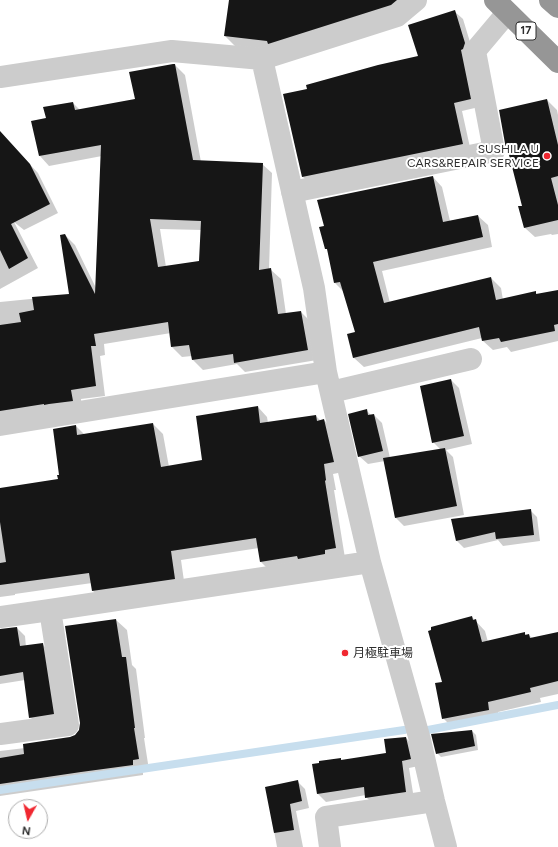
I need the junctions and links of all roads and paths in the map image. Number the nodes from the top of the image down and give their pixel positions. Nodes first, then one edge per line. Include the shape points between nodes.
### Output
1 (416, 0) edge
2 (550, 0) edge
3 (501, 6) edge
4 (558, 8) edge
5 (262, 59) junction
6 (558, 62) edge
7 (0, 77) edge
8 (292, 192) junction
9 (471, 359) dead end
10 (329, 382) junction
11 (0, 425) edge
12 (370, 562) junction
13 (50, 610) junction
14 (0, 617) edge
15 (0, 734) edge
16 (434, 801) junction
17 (330, 847) edge
18 (446, 847) edge

1 - 5 street via 397,16
2 - 4 highway
3 - 6 highway, 17
3 - 8 street via 475,51 494,151
5 - 7 street via 172,51
5 - 8 street
8 - 10 street via 314,288
9 - 10 street
10 - 11 street
10 - 12 street
12 - 13 street
12 - 16 street via 420,740
13 - 14 street
13 - 15 street via 68,725
16 - 17 street via 326,817
16 - 18 street

